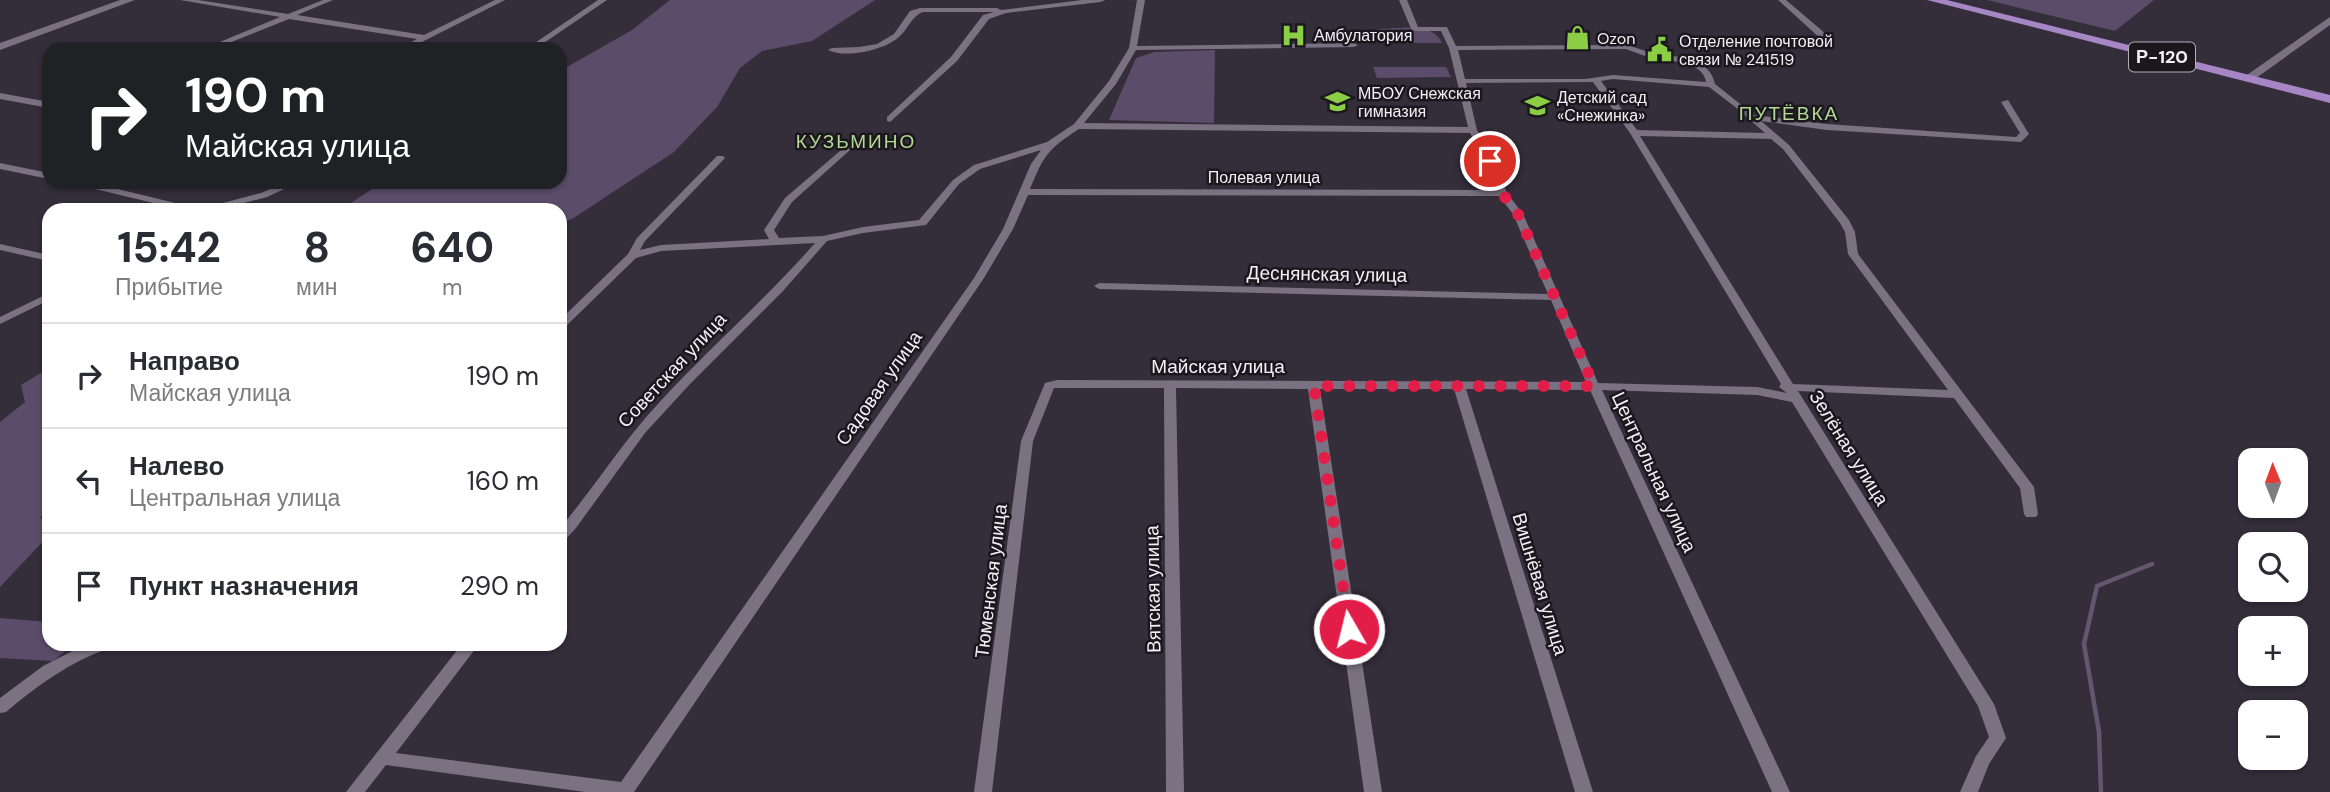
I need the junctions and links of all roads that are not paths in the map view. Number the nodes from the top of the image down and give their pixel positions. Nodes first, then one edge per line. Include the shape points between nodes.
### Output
1 (130, 0) edge
2 (184, 0) edge
3 (329, 0) edge
4 (501, 0) edge
5 (603, 0) edge
6 (1101, 0) edge
7 (1141, 0) edge
8 (1403, 0) edge
9 (1782, 0) edge
10 (1933, 0) edge
11 (1005, 11) junction
12 (290, 16) junction
13 (2330, 20) edge
14 (2330, 25) edge
15 (1823, 36) dead end
16 (426, 38) junction
17 (224, 42) edge
18 (417, 42) edge
19 (540, 42) edge
20 (1354, 45) dead end
21 (0, 47) edge
22 (1133, 48) junction
23 (1453, 48) junction
24 (832, 50) dead end
25 (2248, 79) junction
26 (1596, 80) junction
27 (1461, 81) junction
28 (2269, 84) junction
29 (1711, 85) junction
30 (0, 96) edge
31 (2330, 100) edge
32 (2005, 102) dead end
33 (42, 104) edge
34 (1753, 117) junction
35 (890, 119) dead end
36 (1783, 123) junction
37 (1077, 127) junction
38 (1473, 130) junction
39 (1632, 131) junction
40 (1769, 133) junction
41 (1050, 144) junction
42 (846, 148) dead end
43 (720, 158) dead end
44 (0, 166) edge
45 (42, 175) edge
46 (110, 189) edge
47 (278, 189) edge
48 (1026, 192) junction
49 (1502, 193) junction
50 (167, 203) edge
51 (233, 203) edge
52 (823, 239) junction
53 (775, 240) junction
54 (0, 247) edge
55 (42, 256) edge
56 (632, 256) junction
57 (1099, 286) dead end
58 (1553, 297) junction
59 (42, 300) edge
60 (567, 319) edge
61 (0, 321) edge
62 (1056, 384) joint
63 (1170, 386) junction
64 (1314, 386) junction
65 (1594, 386) junction
66 (1788, 386) junction
67 (1459, 387) junction
68 (1757, 391) junction
69 (1955, 394) junction
70 (1796, 399) junction
71 (2031, 514) dead end
72 (567, 529) edge
73 (81, 651) edge
74 (466, 651) edge
75 (0, 707) edge
76 (383, 758) junction
77 (625, 791) edge
78 (355, 792) edge
79 (983, 792) edge
80 (1175, 792) edge
81 (1373, 792) edge
82 (1584, 792) edge
83 (1781, 792) edge
84 (1969, 792) edge

1 - 21 main road
2 - 12 street
3 - 12 street
4 - 16 street
5 - 19 street
6 - 11 street
7 - 22 street, Садовая улица
8 - 23 street via 1415,29 1444,29
9 - 15 street
10 - 25 main road, Р-120
11 - 24 street via 923,10 913,13 886,46
11 - 35 street via 986,17 954,59
12 - 16 street
12 - 17 street
13 - 25 main road
14 - 28 main road via 2271,72
16 - 18 street
20 - 22 street
22 - 37 street, Садовая улица
23 - 27 street, Центральная улица
23 - 29 street via 1626,47 1670,56 1701,69
25 - 28 main road, Р-120
26 - 27 street
26 - 29 street via 1613,77
26 - 39 street
27 - 38 street, Центральная улица
28 - 31 main road, Р-120
29 - 34 street
30 - 33 street
32 - 36 street via 2025,134 2018,140
34 - 36 street
34 - 40 street
36 - 40 street via 1767,126
37 - 38 street
37 - 41 street, Садовая улица
38 - 49 street, Центральная улица
39 - 40 street
39 - 66 street, Зелёная улица
40 - 69 street via 1786,147 1850,232 1853,254
41 - 48 street, Садовая улица via 1036,164
41 - 52 street via 977,167 956,182 922,223
42 - 53 street via 788,200 769,230
43 - 56 street via 641,240
44 - 45 street
46 - 50 street
47 - 51 street
48 - 49 street, Полевая улица
48 - 77 street, Садовая улица via 979,278
49 - 58 street, Центральная улица via 1518,214
52 - 53 street
52 - 72 street, Советская улица via 790,280 640,431
53 - 56 street via 661,248
54 - 55 street
56 - 60 street
57 - 58 street, Деснянская улица
58 - 65 street, Центральная улица
59 - 61 street
62 - 63 street, Майская улица
62 - 79 street, Тюменская улица via 1045,392 1027,441
63 - 64 street, Майская улица
63 - 80 street, Вятская улица
64 - 67 street, Майская улица
64 - 81 street
65 - 67 street, Майская улица
65 - 68 street, Майская улица
65 - 83 street, Центральная улица
66 - 68 street
66 - 69 street
66 - 70 street, Зелёная улица
67 - 82 street, Вишнёвая улица
68 - 70 street
69 - 71 street via 2027,487
70 - 84 street, Зелёная улица via 1986,704 1998,738
73 - 75 street via 42,672
74 - 76 street
76 - 77 street
76 - 78 street

